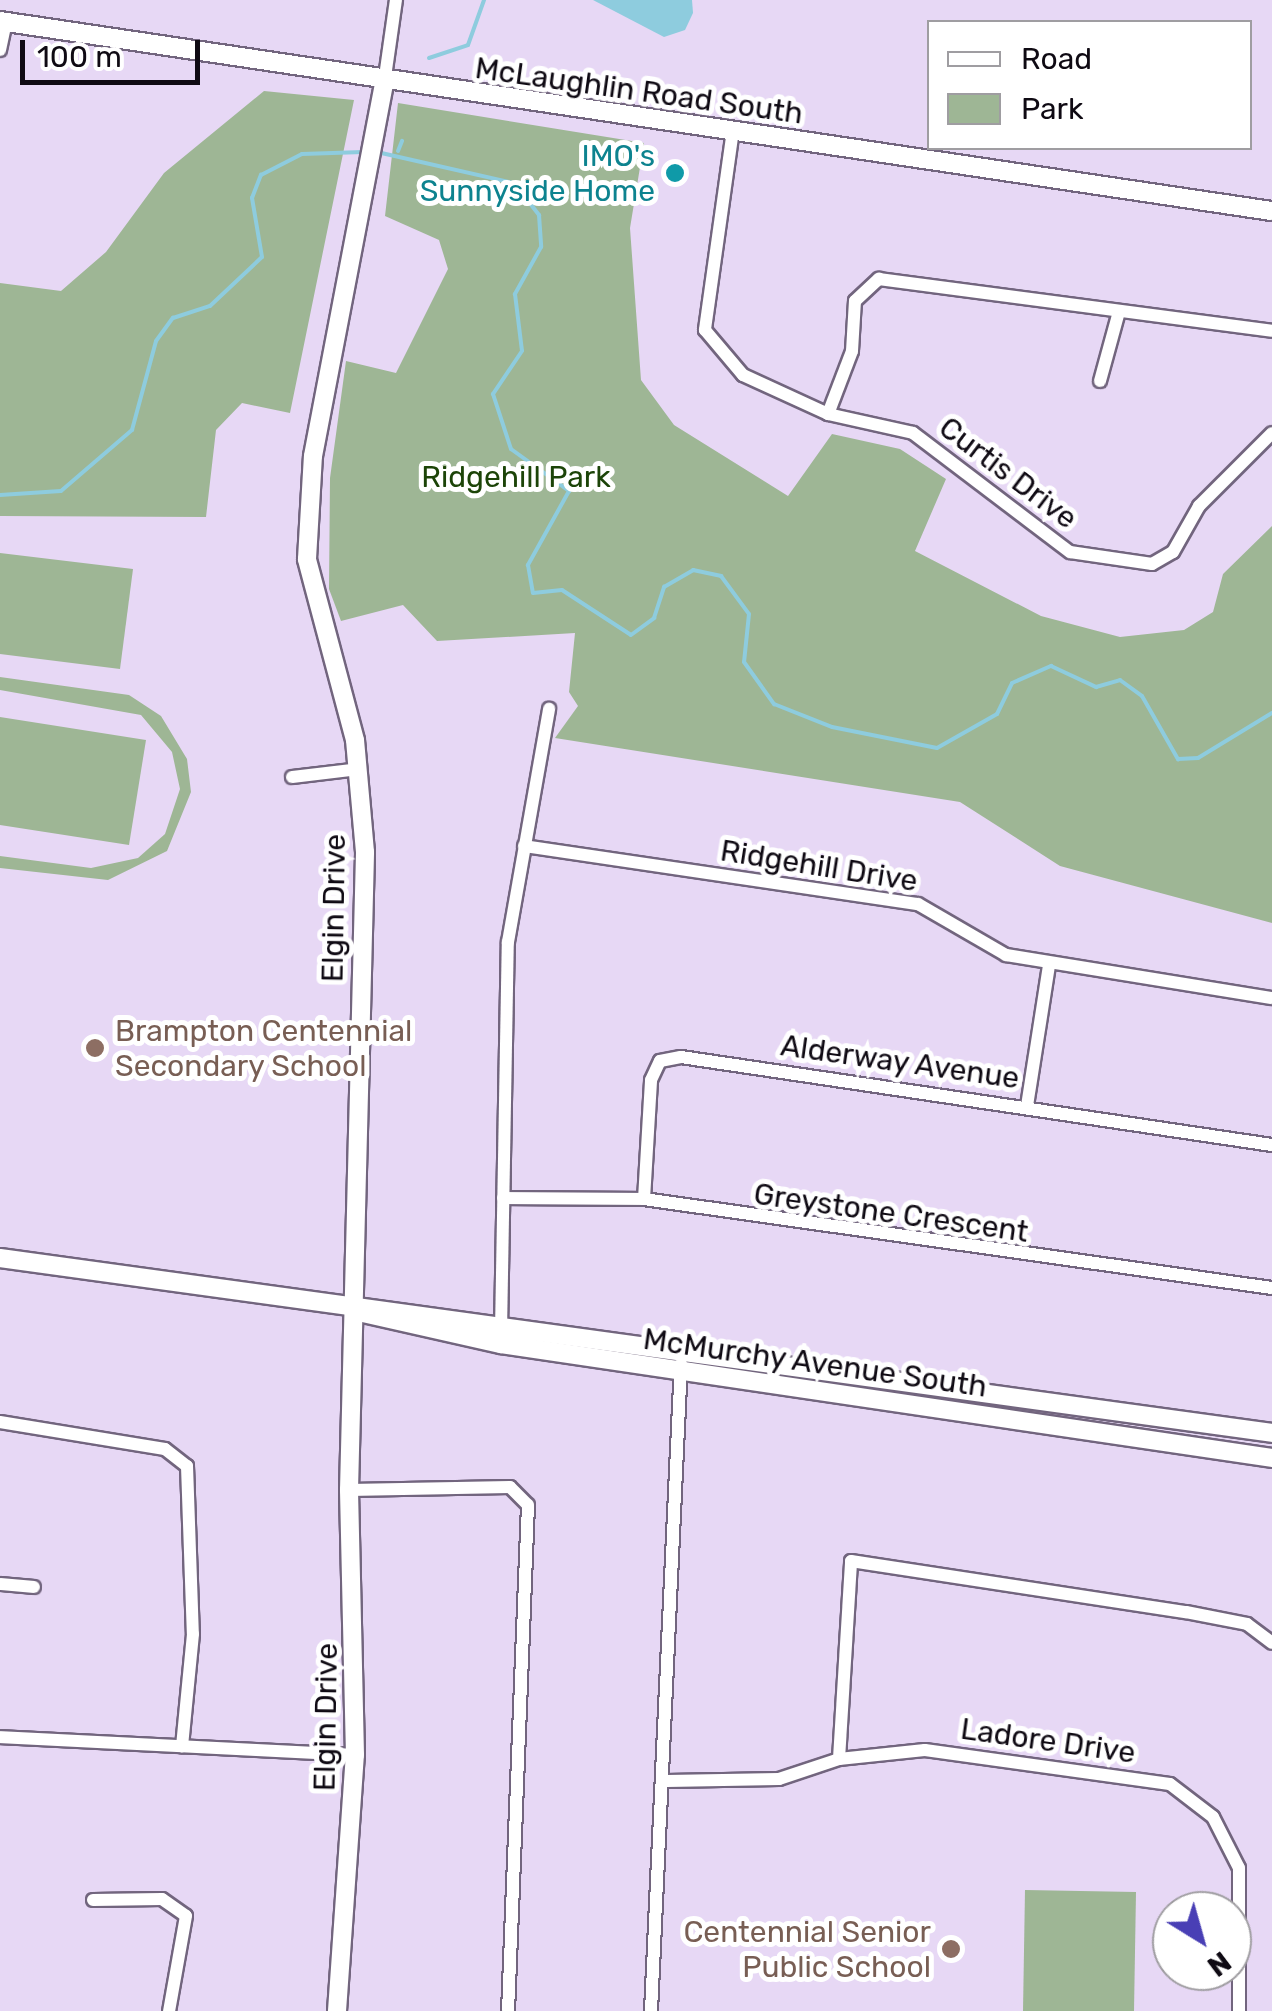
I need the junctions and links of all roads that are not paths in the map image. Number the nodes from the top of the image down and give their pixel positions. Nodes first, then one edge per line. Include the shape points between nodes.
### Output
1 (396, 0) edge
2 (3, 22) edge
3 (0, 50) edge
4 (384, 84) junction
5 (733, 130) junction
6 (1272, 210) edge
7 (1118, 315) junction
8 (1272, 331) edge
9 (1100, 382) dead end
10 (828, 414) junction
11 (1272, 433) edge
12 (549, 709) dead end
13 (359, 769) junction
14 (292, 777) dead end
15 (524, 846) junction
16 (1049, 966) junction
17 (1272, 998) edge
18 (1027, 1106) junction
19 (1272, 1145) edge
20 (503, 1198) junction
21 (644, 1199) junction
22 (0, 1258) edge
23 (1272, 1288) edge
24 (354, 1310) junction
25 (500, 1320) junction
26 (501, 1344) junction
27 (683, 1348) junction
28 (680, 1370) junction
29 (0, 1422) edge
30 (1272, 1433) edge
31 (1272, 1458) edge
32 (349, 1490) junction
33 (0, 1584) edge
34 (34, 1587) dead end
35 (1272, 1643) edge
36 (0, 1737) edge
37 (182, 1746) junction
38 (355, 1755) junction
39 (838, 1759) junction
40 (667, 1781) junction
41 (93, 1900) dead end
42 (170, 2011) edge
43 (337, 2011) edge
44 (508, 2011) edge
45 (650, 2011) edge
46 (1239, 2011) edge

1 - 4 street, Elgin Drive
2 - 3 street
2 - 4 street, McLaughlin Road South
4 - 5 street, McLaughlin Road South
4 - 13 street, Elgin Drive via 314,456 307,559
5 - 6 street, McLaughlin Road South
5 - 10 street, Curtis Drive via 705,330 742,375
7 - 8 street
7 - 9 street
7 - 10 street via 879,279 855,301 852,351
10 - 11 street, Curtis Drive via 913,433 1070,552 1152,564 1173,552 1198,506
12 - 15 street
13 - 14 street
13 - 24 street, Elgin Drive
15 - 16 street, Ridgehill Drive via 918,904 1006,955
15 - 20 street via 508,942
16 - 17 street, Ridgehill Drive
16 - 18 street
18 - 19 street, Alderway Avenue
18 - 21 street, Alderway Avenue via 660,1061
20 - 21 street, Greystone Crescent
20 - 25 street
21 - 23 street, Greystone Crescent
22 - 24 street, McMurchy Avenue South
24 - 25 street, McMurchy Avenue South
24 - 26 street, McMurchy Avenue South
24 - 32 street, Elgin Drive
25 - 26 street
25 - 27 street, McMurchy Avenue South
26 - 28 street, McMurchy Avenue South
27 - 28 street
27 - 30 street, McMurchy Avenue South
28 - 31 street, McMurchy Avenue South
28 - 40 street
29 - 37 street via 165,1449 187,1466 193,1634
32 - 38 street, Elgin Drive
32 - 44 street via 510,1487 528,1506
33 - 34 street
35 - 39 street via 1247,1624 1186,1612 852,1561
36 - 37 street
37 - 38 street
38 - 43 street, Elgin Drive
39 - 40 street, Ladore Drive via 779,1779
39 - 46 street, Ladore Drive via 959,1752 1170,1784 1213,1817 1240,1868
40 - 45 street
41 - 42 street via 162,1899 186,1916

